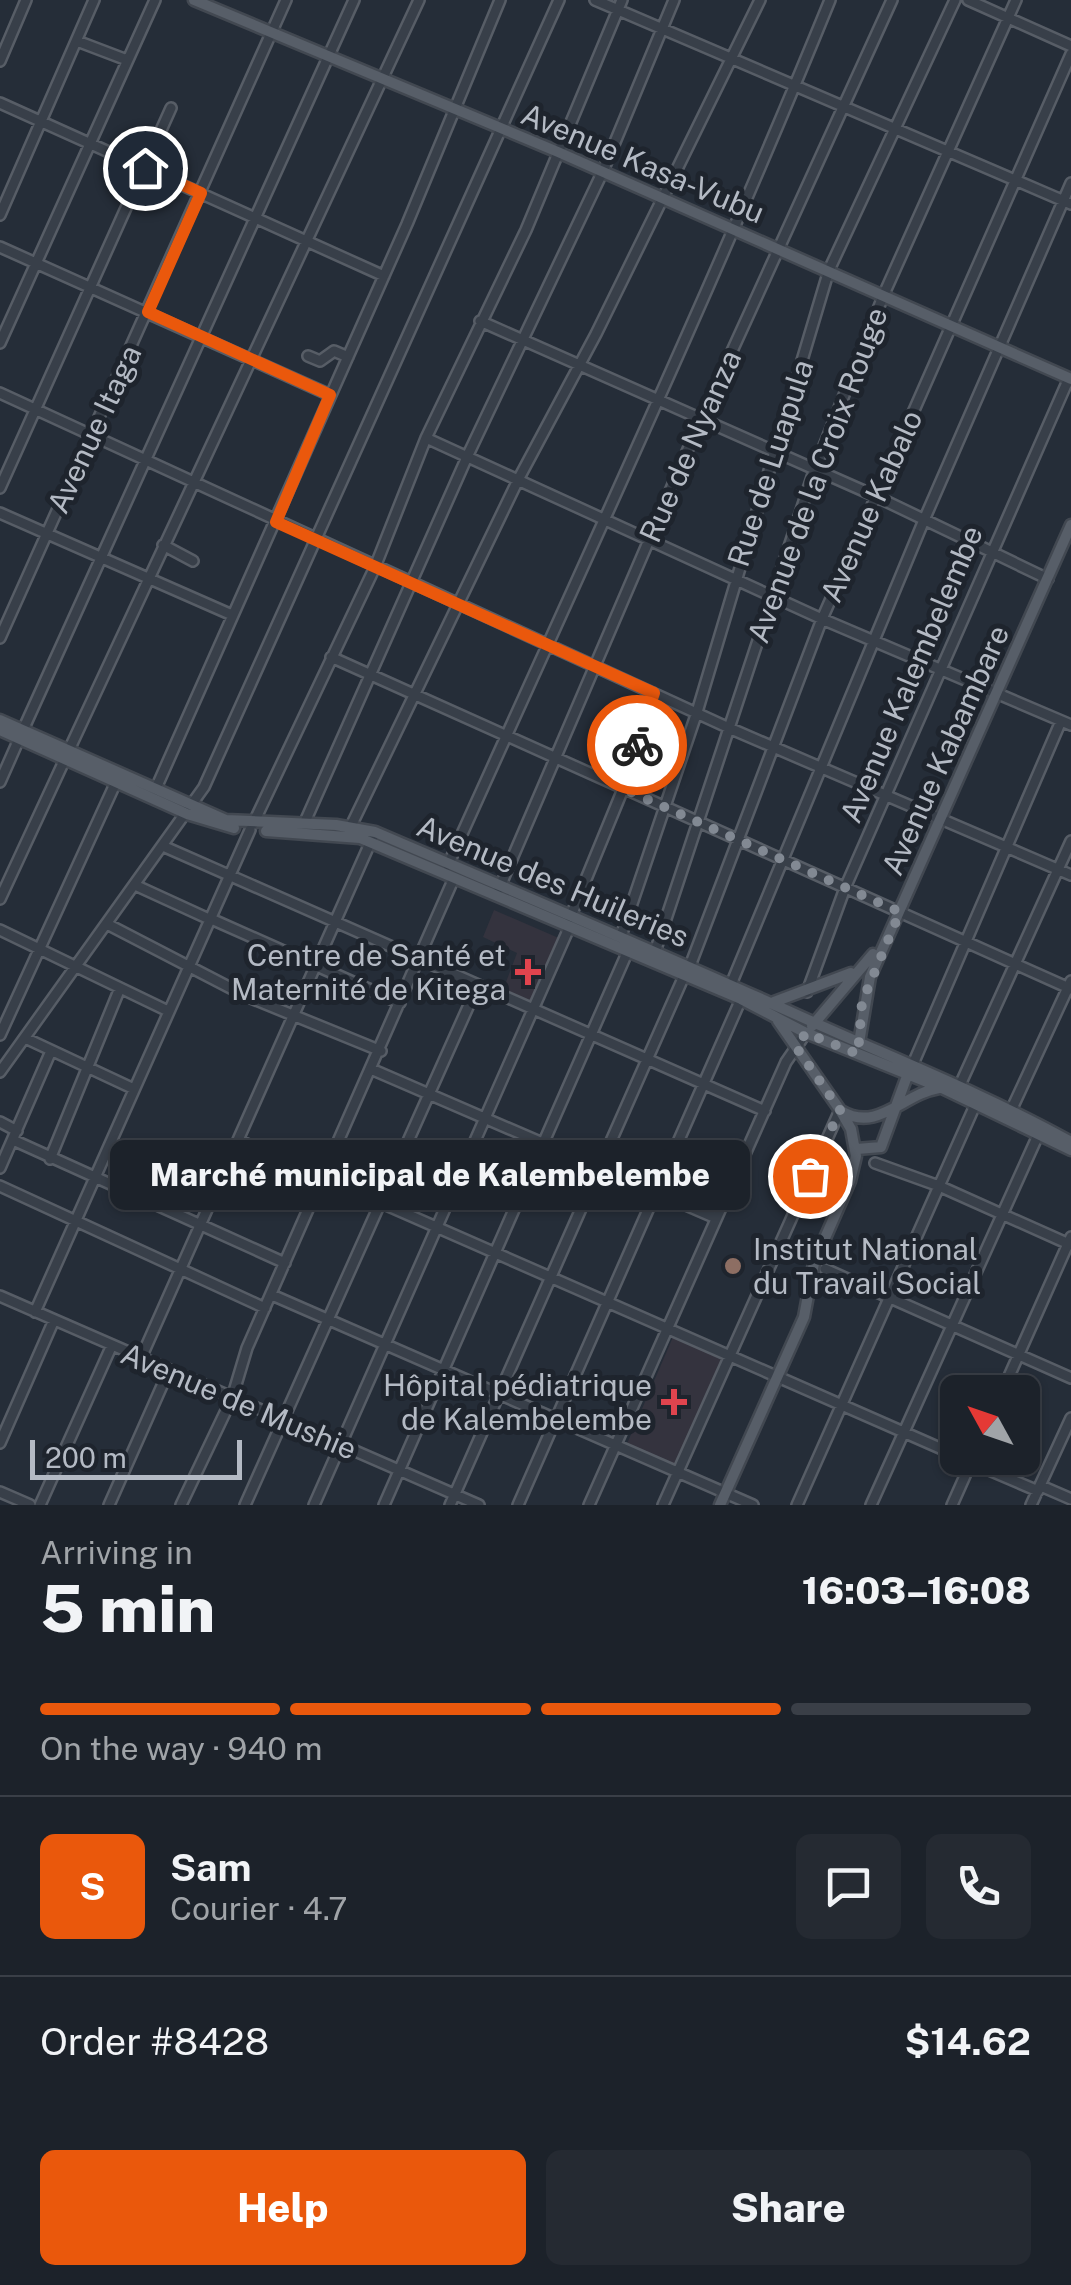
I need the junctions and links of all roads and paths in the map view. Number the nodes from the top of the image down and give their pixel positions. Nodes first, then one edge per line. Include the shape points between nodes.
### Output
1 (26, 0) edge
2 (94, 0) edge
3 (155, 0) edge
4 (194, 0) edge
5 (286, 0) edge
6 (354, 0) edge
7 (419, 0) edge
8 (500, 0) edge
9 (558, 0) edge
10 (594, 0) edge
11 (674, 0) edge
12 (760, 0) edge
13 (830, 0) edge
14 (892, 0) edge
15 (955, 0) edge
16 (968, 0) edge
17 (1016, 0) edge
18 (218, 5) edge
19 (619, 5) edge
20 (1008, 19) junction
21 (662, 29) junction
22 (270, 32) junction
23 (77, 41) junction
24 (1071, 50) edge
25 (329, 57) junction
26 (731, 59) junction
27 (127, 60) junction
28 (0, 61) edge
29 (380, 80) junction
30 (794, 88) junction
31 (0, 103) edge
32 (171, 108) dead end
33 (844, 110) junction
34 (456, 111) junction
35 (42, 121) junction
36 (500, 130) junction
37 (892, 130) junction
38 (90, 143) junction
39 (947, 149) junction
40 (558, 152) junction
41 (145, 168) junction
42 (602, 171) junction
43 (1017, 178) junction
44 (1071, 183) edge
45 (201, 193) junction
46 (662, 197) junction
47 (1067, 203) edge
48 (0, 214) edge
49 (256, 218) junction
50 (732, 228) junction
51 (304, 240) junction
52 (0, 247) edge
53 (779, 248) junction
54 (36, 263) junction
55 (830, 270) junction
56 (384, 276) junction
57 (92, 288) junction
58 (884, 294) junction
59 (148, 312) junction
60 (480, 321) junction
61 (952, 324) junction
62 (202, 336) junction
63 (524, 340) junction
64 (0, 343) edge
65 (998, 345) junction
66 (308, 356) dead end
67 (348, 357) junction
68 (249, 358) junction
69 (579, 364) junction
70 (1070, 378) edge
71 (0, 393) edge
72 (330, 395) junction
73 (658, 400) junction
74 (37, 410) junction
75 (701, 419) junction
76 (92, 436) junction
77 (426, 438) junction
78 (775, 452) junction
79 (467, 457) junction
80 (146, 461) junction
81 (814, 471) junction
82 (518, 480) junction
83 (192, 482) junction
84 (0, 488) edge
85 (874, 496) junction
86 (0, 513) edge
87 (924, 520) junction
88 (276, 522) junction
89 (606, 522) junction
90 (1071, 525) edge
91 (46, 534) junction
92 (649, 538) junction
93 (316, 540) junction
94 (163, 544) junction
95 (991, 551) junction
96 (100, 558) junction
97 (193, 561) dead end
98 (376, 568) junction
99 (734, 577) junction
100 (146, 579) junction
101 (1048, 579) junction
102 (411, 582) junction
103 (770, 596) junction
104 (461, 605) junction
105 (232, 615) junction
106 (822, 620) junction
107 (0, 638) edge
108 (873, 640) junction
109 (548, 646) junction
110 (332, 657) junction
111 (595, 667) junction
112 (940, 668) junction
113 (368, 674) junction
114 (654, 693) junction
115 (998, 693) junction
116 (415, 694) junction
117 (697, 712) junction
118 (0, 720) edge
119 (1066, 723) edge
120 (729, 728) junction
121 (0, 730) edge
122 (21, 735) junction
123 (504, 735) junction
124 (776, 748) junction
125 (67, 755) junction
126 (555, 759) junction
127 (820, 767) junction
128 (0, 782) edge
129 (116, 782) junction
130 (624, 789) junction
131 (154, 793) junction
132 (886, 798) junction
133 (664, 808) junction
134 (190, 811) junction
135 (698, 822) junction
136 (942, 822) junction
137 (304, 824) junction
138 (351, 826) junction
139 (252, 827) junction
140 (373, 837) junction
141 (740, 840) junction
142 (1071, 842) edge
143 (165, 847) junction
144 (1008, 849) junction
145 (782, 858) junction
146 (448, 865) junction
147 (1060, 870) junction
148 (1071, 875) edge
149 (229, 876) junction
150 (454, 878) junction
151 (138, 886) junction
152 (845, 888) junction
153 (498, 892) junction
154 (0, 899) edge
155 (900, 912) junction
156 (209, 918) junction
157 (337, 921) junction
158 (570, 923) junction
159 (107, 924) junction
160 (0, 930) edge
161 (620, 939) junction
162 (887, 939) junction
163 (967, 942) junction
164 (41, 949) junction
165 (628, 953) junction
166 (872, 954) joint
167 (653, 958) junction
168 (419, 960) junction
169 (1018, 964) junction
170 (76, 966) junction
171 (317, 966) junction
172 (188, 968) junction
173 (856, 970) junction
174 (687, 971) junction
175 (732, 982) junction
176 (1070, 986) edge
177 (477, 987) junction
178 (120, 988) junction
179 (807, 992) junction
180 (741, 1000) junction
181 (774, 1002) junction
182 (400, 1003) junction
183 (168, 1011) junction
184 (534, 1012) junction
185 (294, 1016) junction
186 (775, 1018) junction
187 (814, 1022) junction
188 (589, 1032) junction
189 (806, 1033) junction
190 (0, 1035) edge
191 (25, 1038) junction
192 (859, 1041) junction
193 (796, 1047) junction
194 (380, 1050) junction
195 (51, 1052) junction
196 (858, 1054) junction
197 (649, 1058) junction
198 (89, 1068) junction
199 (910, 1068) junction
200 (371, 1069) junction
201 (0, 1072) edge
202 (704, 1082) junction
203 (960, 1084) junction
204 (942, 1088) junction
205 (134, 1089) junction
206 (428, 1096) junction
207 (976, 1103) junction
208 (899, 1105) junction
209 (840, 1110) junction
210 (764, 1111) junction
211 (1010, 1113) junction
212 (0, 1122) edge
213 (486, 1122) junction
214 (1039, 1132) junction
215 (15, 1136) junction
216 (1071, 1141) edge
217 (240, 1142) junction
218 (542, 1146) junction
219 (856, 1149) junction
220 (1071, 1150) edge
221 (50, 1159) junction
222 (875, 1163) dead end
223 (599, 1167) junction
224 (0, 1168) edge
225 (94, 1178) junction
226 (323, 1178) junction
227 (0, 1186) edge
228 (939, 1186) junction
229 (657, 1192) junction
230 (378, 1202) junction
231 (1002, 1214) junction
232 (716, 1218) junction
233 (75, 1220) junction
234 (202, 1226) junction
235 (437, 1228) junction
236 (1070, 1242) edge
237 (494, 1254) junction
238 (285, 1262) junction
239 (183, 1269) junction
240 (825, 1269) dead end
241 (551, 1281) junction
242 (272, 1295) junction
243 (0, 1296) edge
244 (890, 1296) junction
245 (606, 1305) junction
246 (265, 1308) junction
247 (35, 1312) junction
248 (54, 1320) junction
249 (326, 1321) junction
250 (952, 1322) junction
251 (666, 1330) junction
252 (112, 1345) junction
253 (385, 1347) junction
254 (1019, 1354) junction
255 (728, 1356) junction
256 (142, 1358) junction
257 (169, 1370) junction
258 (441, 1372) junction
259 (1010, 1375) edge
260 (778, 1376) junction
261 (1071, 1378) edge
262 (498, 1396) junction
263 (232, 1398) junction
264 (843, 1404) junction
265 (1071, 1418) edge
266 (282, 1419) junction
267 (554, 1421) junction
268 (904, 1432) junction
269 (0, 1444) edge
270 (340, 1444) junction
271 (940, 1447) edge
272 (615, 1448) junction
273 (400, 1470) junction
274 (677, 1472) junction
275 (961, 1475) edge
276 (1007, 1475) edge
277 (1039, 1488) junction
278 (0, 1492) edge
279 (726, 1492) junction
280 (452, 1500) edge
281 (1071, 1500) edge
282 (30, 1505) edge
283 (40, 1505) edge
284 (109, 1505) edge
285 (181, 1505) edge
286 (245, 1505) edge
287 (314, 1505) edge
288 (384, 1505) edge
289 (478, 1505) edge
290 (518, 1505) edge
291 (590, 1505) edge
292 (663, 1505) edge
293 (720, 1505) edge
294 (752, 1505) edge
295 (797, 1505) edge
296 (871, 1505) edge
297 (952, 1505) edge
298 (1032, 1505) edge

1 - 28 street
2 - 23 street
3 - 27 street
4 - 18 main road, Avenue Kasa-Vubu
5 - 22 street, Avenue Itaga
6 - 25 street
7 - 29 street
8 - 34 street
9 - 36 street
10 - 19 street
11 - 21 street
12 - 26 street
13 - 30 street
14 - 33 street, Rue de Nyanza
15 - 37 street, Rue de Luapula
16 - 20 street
17 - 20 street, Avenue de la Croix Rouge
18 - 22 main road, Avenue Kasa-Vubu
19 - 21 street
19 - 40 street
20 - 24 street
20 - 39 street, Avenue de la Croix Rouge
21 - 26 street
21 - 42 street
22 - 25 main road, Avenue Kasa-Vubu
22 - 45 street, Avenue Itaga
23 - 27 street
23 - 35 street
24 - 43 street, Avenue Kabalo
25 - 29 main road, Avenue Kasa-Vubu
25 - 49 street
26 - 30 street
26 - 46 street
27 - 38 street
29 - 34 main road, Avenue Kasa-Vubu
29 - 51 street
30 - 33 street
30 - 50 street
31 - 35 street
32 - 41 street
33 - 37 street
33 - 53 street, Rue de Nyanza
34 - 36 main road, Avenue Kasa-Vubu
34 - 56 street
35 - 38 street
35 - 48 street
36 - 40 main road, Avenue Kasa-Vubu
36 - 93 street
37 - 39 street
37 - 55 street, Rue de Luapula
38 - 41 street
38 - 54 street
39 - 43 street
39 - 58 street, Avenue de la Croix Rouge
40 - 42 main road, Avenue Kasa-Vubu
40 - 60 street
41 - 45 street
41 - 57 street
42 - 46 main road, Avenue Kasa-Vubu
42 - 63 street
43 - 47 street
43 - 61 street, Avenue Kabalo
44 - 47 street
45 - 49 street
45 - 59 street, Avenue Itaga
46 - 50 main road, Avenue Kasa-Vubu
46 - 69 street
47 - 65 street
49 - 51 street
49 - 62 street
50 - 53 main road, Avenue Kasa-Vubu
50 - 73 street
51 - 56 street
51 - 68 street
52 - 54 street
53 - 55 main road, Avenue Kasa-Vubu
53 - 75 street, Rue de Nyanza
54 - 57 street
54 - 64 street
55 - 58 main road, Avenue Kasa-Vubu
55 - 78 street, Rue de Luapula
56 - 67 street
57 - 59 street
57 - 74 street
58 - 61 main road, Avenue Kasa-Vubu
58 - 81 street, Avenue de la Croix Rouge
59 - 62 street
59 - 76 street, Avenue Itaga
60 - 63 street
60 - 77 street
61 - 65 main road, Avenue Kasa-Vubu
61 - 85 street, Avenue Kabalo
62 - 68 street
62 - 80 street
63 - 69 street
63 - 79 street
65 - 70 main road, Avenue Kasa-Vubu
65 - 87 street
66 - 67 street via 320,361 334,351
67 - 72 street
68 - 72 street
68 - 83 street
69 - 73 street
69 - 82 street
70 - 95 street, Avenue Kalembelembe
71 - 74 street
72 - 88 street
73 - 75 street
73 - 89 street
74 - 76 street
74 - 84 street
75 - 78 street
75 - 92 street, Rue de Nyanza
76 - 80 street
76 - 91 street, Avenue Itaga
77 - 79 street
77 - 98 street
78 - 81 street
78 - 99 street, Rue de Luapula
79 - 82 street
79 - 102 street
80 - 83 street
80 - 96 street
81 - 85 street
81 - 103 street, Avenue de la Croix Rouge
82 - 89 street
82 - 104 street
83 - 88 street
83 - 94 street
85 - 87 street
85 - 106 street, Avenue Kabalo
86 - 91 street
87 - 95 street
87 - 108 street
88 - 93 street
88 - 105 street
89 - 92 street
89 - 109 street
90 - 101 main road, Avenue Kabambare
91 - 96 street
91 - 107 street, Avenue Itaga
92 - 99 street
92 - 111 street, Rue de Nyanza
93 - 98 street
93 - 134 street
94 - 97 street
94 - 100 street
95 - 101 street
95 - 112 street, Avenue Kalembelembe
96 - 100 street
96 - 122 street
98 - 102 street
98 - 110 street
99 - 103 street
99 - 117 street, Rue de Luapula
100 - 105 street
100 - 125 street
101 - 115 main road, Avenue Kabambare
102 - 104 street
102 - 113 street
103 - 106 street
103 - 120 street, Avenue de la Croix Rouge
104 - 109 street
104 - 116 street
105 - 131 street
106 - 108 street
106 - 124 street, Avenue Kabalo
108 - 112 street
108 - 127 street
109 - 111 street
109 - 123 street
110 - 113 street
110 - 139 street
111 - 114 street
111 - 126 street, Rue de Nyanza
112 - 115 street
112 - 132 street, Avenue Kalembelembe
113 - 116 street
113 - 137 street
114 - 117 street
114 - 130 street
115 - 119 street
115 - 136 main road, Avenue Kabambare
116 - 123 street
116 - 138 street
117 - 120 street
117 - 133 street, Rue de Luapula
118 - 122 main road, Avenue des Huileries
119 - 144 street
120 - 124 street
120 - 135 street, Avenue de la Croix Rouge
121 - 122 main road, Avenue des Huileries
122 - 125 main road, Avenue des Huileries
122 - 128 street
123 - 126 street
123 - 146 street
124 - 127 street
124 - 141 street, Avenue Kabalo
125 - 129 main road, Avenue des Huileries
125 - 131 main road, Avenue des Huileries
125 - 154 street
126 - 130 street
126 - 153 street, Rue de Nyanza
127 - 132 street
127 - 145 street
129 - 131 main road, Avenue des Huileries
129 - 164 street
130 - 133 street
130 - 158 street
131 - 134 main road, Avenue des Huileries
132 - 136 street
132 - 152 street, Avenue Kalembelembe
133 - 135 street
133 - 161 street, Rue de Luapula
134 - 139 main road, Avenue des Huileries
134 - 143 street
135 - 141 street
135 - 167 street, Avenue de la Croix Rouge
136 - 144 street
136 - 155 main road, Avenue Kabambare
137 - 138 main road, Avenue des Huileries
137 - 139 main road, Avenue des Huileries
138 - 140 main road, Avenue des Huileries
139 - 140 main road, Avenue des Huileries
139 - 149 street
140 - 146 main road, Avenue des Huileries
140 - 150 main road, Avenue des Huileries
140 - 157 street
141 - 145 street
141 - 174 street, Avenue Kabalo
142 - 147 street
143 - 149 street
143 - 151 street
144 - 147 street
144 - 163 street
145 - 152 street
145 - 175 street
146 - 153 main road, Avenue des Huileries
147 - 148 street
147 - 169 street
149 - 156 street
149 - 157 street
150 - 153 main road, Avenue des Huileries
150 - 168 street
151 - 156 street
151 - 159 street
152 - 155 street
152 - 179 street, Avenue Kalembelembe
153 - 158 main road, Avenue des Huileries
155 - 162 main road, Avenue Kabambare
155 - 163 street
156 - 171 street
156 - 172 street
157 - 168 street
157 - 171 street
158 - 161 main road, Avenue des Huileries
158 - 165 main road, Avenue des Huileries
158 - 184 street
159 - 170 street
159 - 172 street
160 - 164 street
161 - 167 main road, Avenue des Huileries
162 - 166 street
162 - 192 main road, Avenue Kabambare via 862,1002
163 - 169 street
163 - 199 street
164 - 170 street
164 - 190 street
165 - 167 main road, Avenue des Huileries
165 - 188 street
166 - 173 main road
167 - 174 main road, Avenue des Huileries
168 - 177 street
168 - 182 street
169 - 176 street
169 - 203 street
170 - 178 street
170 - 191 street
171 - 182 street
171 - 185 street
172 - 183 street
172 - 185 street
173 - 179 main road
173 - 187 main road
174 - 175 main road, Avenue des Huileries
174 - 180 main road, Avenue des Huileries
174 - 197 street, Avenue Kabalo
175 - 181 main road, Avenue des Huileries
176 - 211 street
177 - 184 street
177 - 206 street
178 - 183 street
178 - 198 street
179 - 181 main road
180 - 186 main road, Avenue des Huileries
180 - 202 street
181 - 187 main road, Avenue des Huileries
182 - 194 street
183 - 205 street
184 - 188 street
184 - 213 street
185 - 194 street
185 - 217 street
186 - 189 main road, Avenue des Huileries
186 - 193 main road
187 - 189 main road
187 - 192 main road, Avenue des Huileries
188 - 197 street
188 - 218 street
189 - 193 street
189 - 196 main road, Avenue des Huileries
191 - 195 street
191 - 201 street
192 - 196 main road, Avenue Kabambare
192 - 199 main road, Avenue des Huileries
193 - 209 main road
193 - 210 street
194 - 200 street
195 - 198 street
195 - 215 street
196 - 199 main road, Avenue des Huileries
197 - 202 street
197 - 223 street, Avenue Kabalo
198 - 205 street
198 - 221 street
199 - 203 main road, Avenue des Huileries
199 - 204 main road, Avenue des Huileries
199 - 208 main road
200 - 206 street
200 - 226 street
202 - 210 street
202 - 229 street
203 - 211 main road, Avenue des Huileries
204 - 207 main road, Avenue des Huileries
204 - 208 main road
205 - 225 street
206 - 213 street
206 - 230 street
207 - 211 main road, Avenue des Huileries
207 - 228 street
208 - 209 main road via 863,1119
208 - 219 main road via 881,1148
209 - 219 main road
209 - 255 street
210 - 232 street
211 - 214 main road, Avenue des Huileries
211 - 216 main road, Avenue des Huileries
212 - 215 street
213 - 218 street
213 - 235 street
214 - 220 main road, Avenue des Huileries
214 - 231 street
215 - 221 street
215 - 224 street
217 - 226 street
217 - 234 street
218 - 223 street
218 - 237 street
219 - 260 main road via 850,1181 814,1263 804,1317
221 - 225 street
222 - 228 street
223 - 229 street
223 - 241 street, Avenue Kabalo
225 - 233 street
225 - 234 street
226 - 230 street
226 - 238 street
227 - 233 street
228 - 231 street
228 - 244 street
229 - 232 street
229 - 245 street
230 - 235 street
230 - 249 street
231 - 236 street
231 - 250 street
232 - 251 street
233 - 239 street
233 - 247 street
234 - 238 street
234 - 239 street
235 - 237 street
235 - 253 street
236 - 254 street
237 - 241 street
237 - 258 street
238 - 242 street
239 - 246 street
239 - 256 street
240 - 244 street
241 - 245 street
241 - 262 street, Avenue Kabalo
242 - 246 street
242 - 249 street
243 - 247 street, Avenue de Mushie
244 - 250 street
244 - 264 street
245 - 251 street
245 - 267 street
246 - 263 street
247 - 248 street, Avenue de Mushie
248 - 252 street, Avenue de Mushie
248 - 269 street
249 - 253 street
249 - 266 street
250 - 254 street
250 - 268 street
251 - 255 street
251 - 272 street
252 - 256 street, Avenue de Mushie
252 - 283 street
253 - 258 street
253 - 270 street
254 - 259 street
254 - 261 street
255 - 260 street
255 - 274 street
256 - 257 street, Avenue de Mushie
257 - 263 street, Avenue de Mushie
257 - 284 street
258 - 262 street
258 - 273 street
260 - 264 street
260 - 279 main road
262 - 267 street
262 - 280 street, Avenue Kabalo
263 - 266 street, Avenue de Mushie
263 - 285 street
264 - 268 street
264 - 295 street
265 - 277 street
266 - 270 street, Avenue de Mushie
266 - 286 street
267 - 272 street
267 - 290 street
268 - 271 street
268 - 296 street
270 - 273 street, Avenue de Mushie
270 - 287 street
272 - 274 street
272 - 291 street
273 - 280 street, Avenue de Mushie
273 - 288 street
274 - 279 street
274 - 292 street
275 - 297 street
276 - 277 street
277 - 281 street
277 - 298 street
278 - 282 street
279 - 293 main road
279 - 294 street
280 - 289 street, Avenue de Mushie

